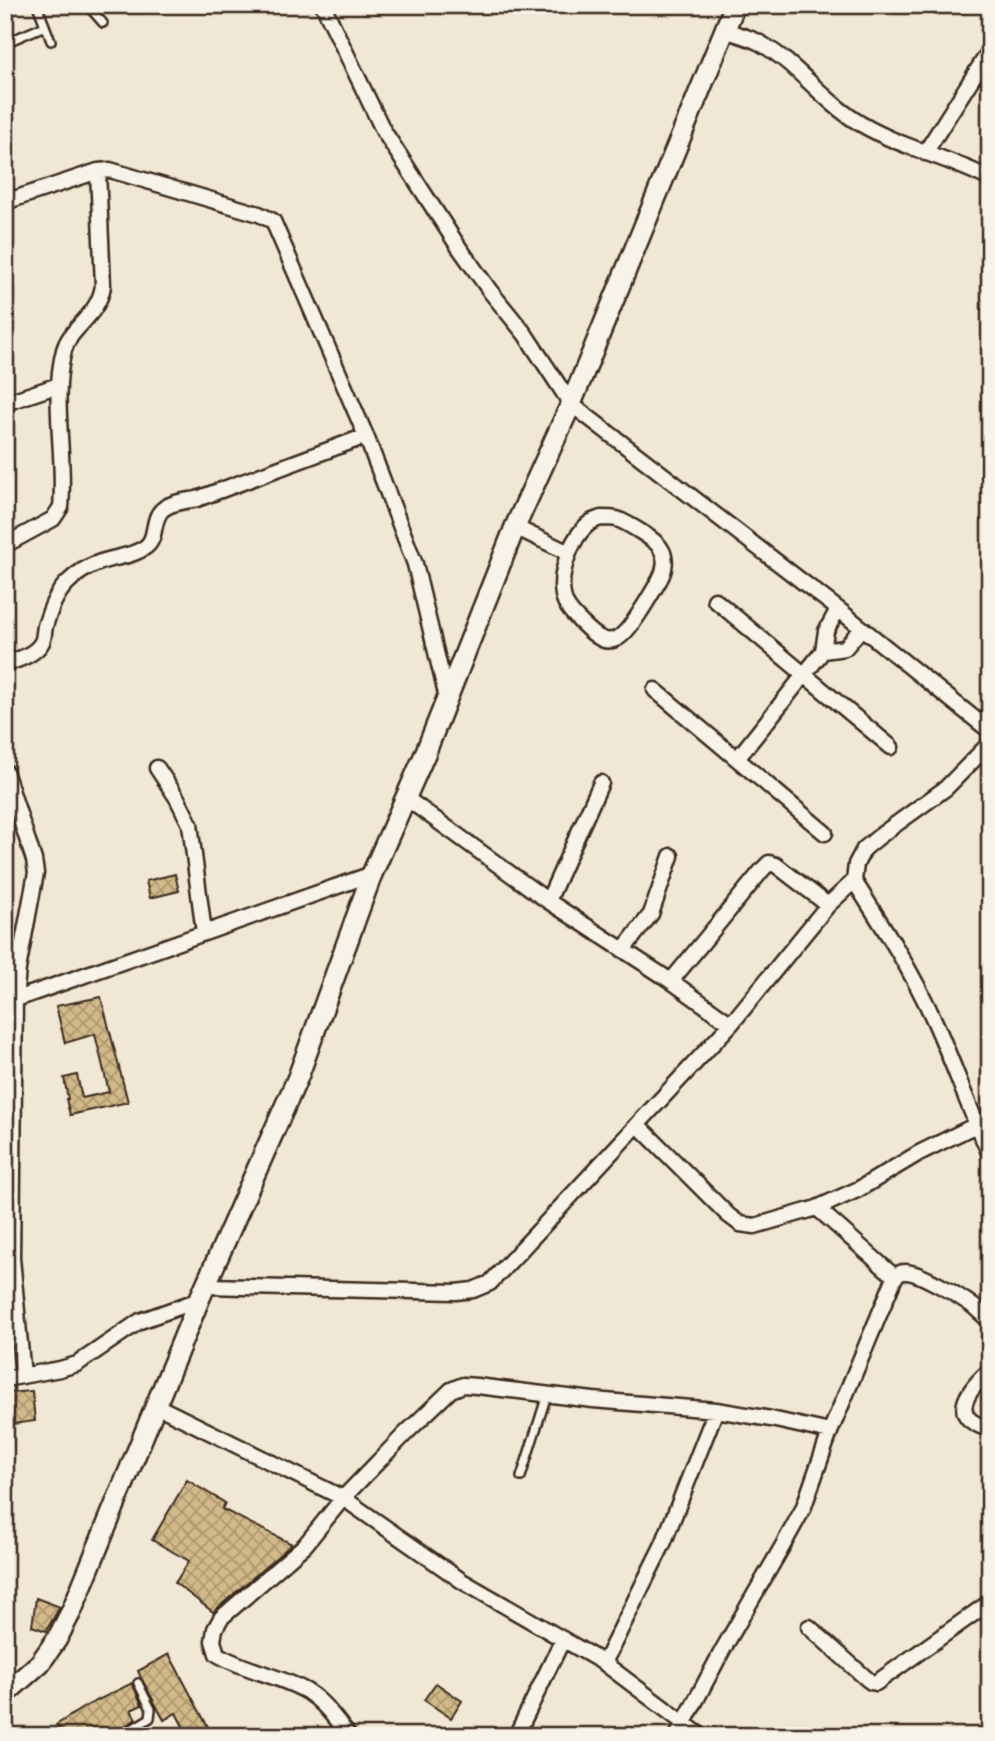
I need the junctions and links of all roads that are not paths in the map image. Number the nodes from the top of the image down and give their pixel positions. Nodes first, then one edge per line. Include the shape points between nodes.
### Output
1 (37, 5) edge
2 (87, 5) edge
3 (323, 5) edge
4 (735, 5) edge
5 (103, 23) dead end
6 (45, 26) junction
7 (724, 30) junction
8 (51, 41) dead end
9 (5, 43) edge
10 (990, 50) edge
11 (925, 153) junction
12 (98, 171) junction
13 (990, 179) edge
14 (5, 202) edge
15 (60, 385) junction
16 (5, 403) edge
17 (572, 404) junction
18 (366, 436) junction
19 (515, 527) junction
20 (5, 545) edge
21 (569, 553) junction
22 (715, 600) dead end
23 (838, 609) junction
24 (861, 629) junction
25 (823, 651) junction
26 (5, 663) edge
27 (804, 675) junction
28 (655, 690) dead end
29 (447, 698) junction
30 (990, 731) edge
31 (990, 743) edge
32 (891, 747) dead end
33 (737, 759) junction
34 (157, 768) dead end
35 (5, 771) edge
36 (601, 783) dead end
37 (406, 798) junction
38 (825, 833) dead end
39 (671, 856) dead end
40 (372, 874) junction
41 (854, 881) junction
42 (548, 901) junction
43 (828, 905) junction
44 (204, 933) junction
45 (623, 950) junction
46 (671, 981) junction
47 (10, 1001) edge
48 (731, 1024) junction
49 (638, 1125) junction
50 (976, 1125) junction
51 (990, 1154) edge
52 (817, 1208) junction
53 (895, 1277) junction
54 (203, 1293) junction
55 (990, 1321) edge
56 (990, 1370) edge
57 (23, 1376) junction
58 (5, 1379) edge
59 (547, 1394) junction
60 (157, 1406) junction
61 (716, 1410) junction
62 (990, 1430) edge
63 (830, 1432) junction
64 (521, 1477) dead end
65 (343, 1499) junction
66 (990, 1602) edge
67 (809, 1627) dead end
68 (563, 1639) junction
69 (604, 1663) junction
70 (138, 1683) dead end
71 (5, 1694) edge
72 (681, 1730) edge
73 (120, 1736) edge
74 (349, 1736) edge
75 (516, 1736) edge
76 (701, 1736) edge

1 - 6 lane
2 - 5 lane
3 - 17 street via 383,130 458,246
4 - 7 main road
6 - 8 lane
6 - 9 lane
7 - 11 street via 769,49 858,122
7 - 17 main road
10 - 11 street
11 - 13 street
12 - 14 street
12 - 15 street via 102,295 64,350
12 - 18 street via 126,174 273,221
15 - 16 street
15 - 20 street via 61,507 52,519
17 - 19 main road
17 - 23 street
18 - 26 street via 163,509 149,545 95,563 69,581 51,608 37,649
18 - 29 street via 415,564
19 - 21 street
19 - 29 main road
21 - 21 street via 563,572 566,606 600,638 618,639 663,573 665,558 660,546 615,519 601,518 579,535
22 - 27 street
23 - 24 street
23 - 25 street via 826,631
24 - 25 street via 845,648
24 - 30 street
25 - 27 street
27 - 32 street
27 - 33 street
28 - 33 street
29 - 37 main road
31 - 41 street via 946,788 864,849
33 - 38 street
34 - 44 street via 190,824
35 - 47 street via 36,873
36 - 42 street
37 - 40 main road
37 - 42 street
39 - 45 street via 651,914
40 - 44 street
40 - 54 main road via 298,1077
41 - 43 street
41 - 50 street via 914,979
42 - 45 street
43 - 46 street via 769,863
43 - 48 street
44 - 47 street
45 - 46 street
46 - 48 street
47 - 57 street via 12,1258
48 - 49 street
49 - 52 street via 740,1224 755,1226
49 - 54 street via 490,1283 473,1290
50 - 51 street
50 - 52 street
52 - 53 street
53 - 55 street via 916,1274
53 - 63 street
54 - 57 street via 140,1321 77,1364
54 - 60 main road
56 - 62 street via 971,1390 964,1408 967,1418
57 - 58 street
59 - 61 street
59 - 64 lane
59 - 65 street via 463,1385 451,1390
60 - 65 street
60 - 71 main road via 57,1639 40,1663
61 - 63 street
61 - 69 street via 663,1544
63 - 72 street via 803,1509
65 - 68 street via 462,1581
65 - 74 street via 306,1545 220,1618 213,1641 217,1654 233,1664 308,1692 324,1704
66 - 67 street via 876,1683
68 - 69 street
68 - 75 street
69 - 72 street
70 - 73 lane via 151,1709 150,1718
72 - 76 street

